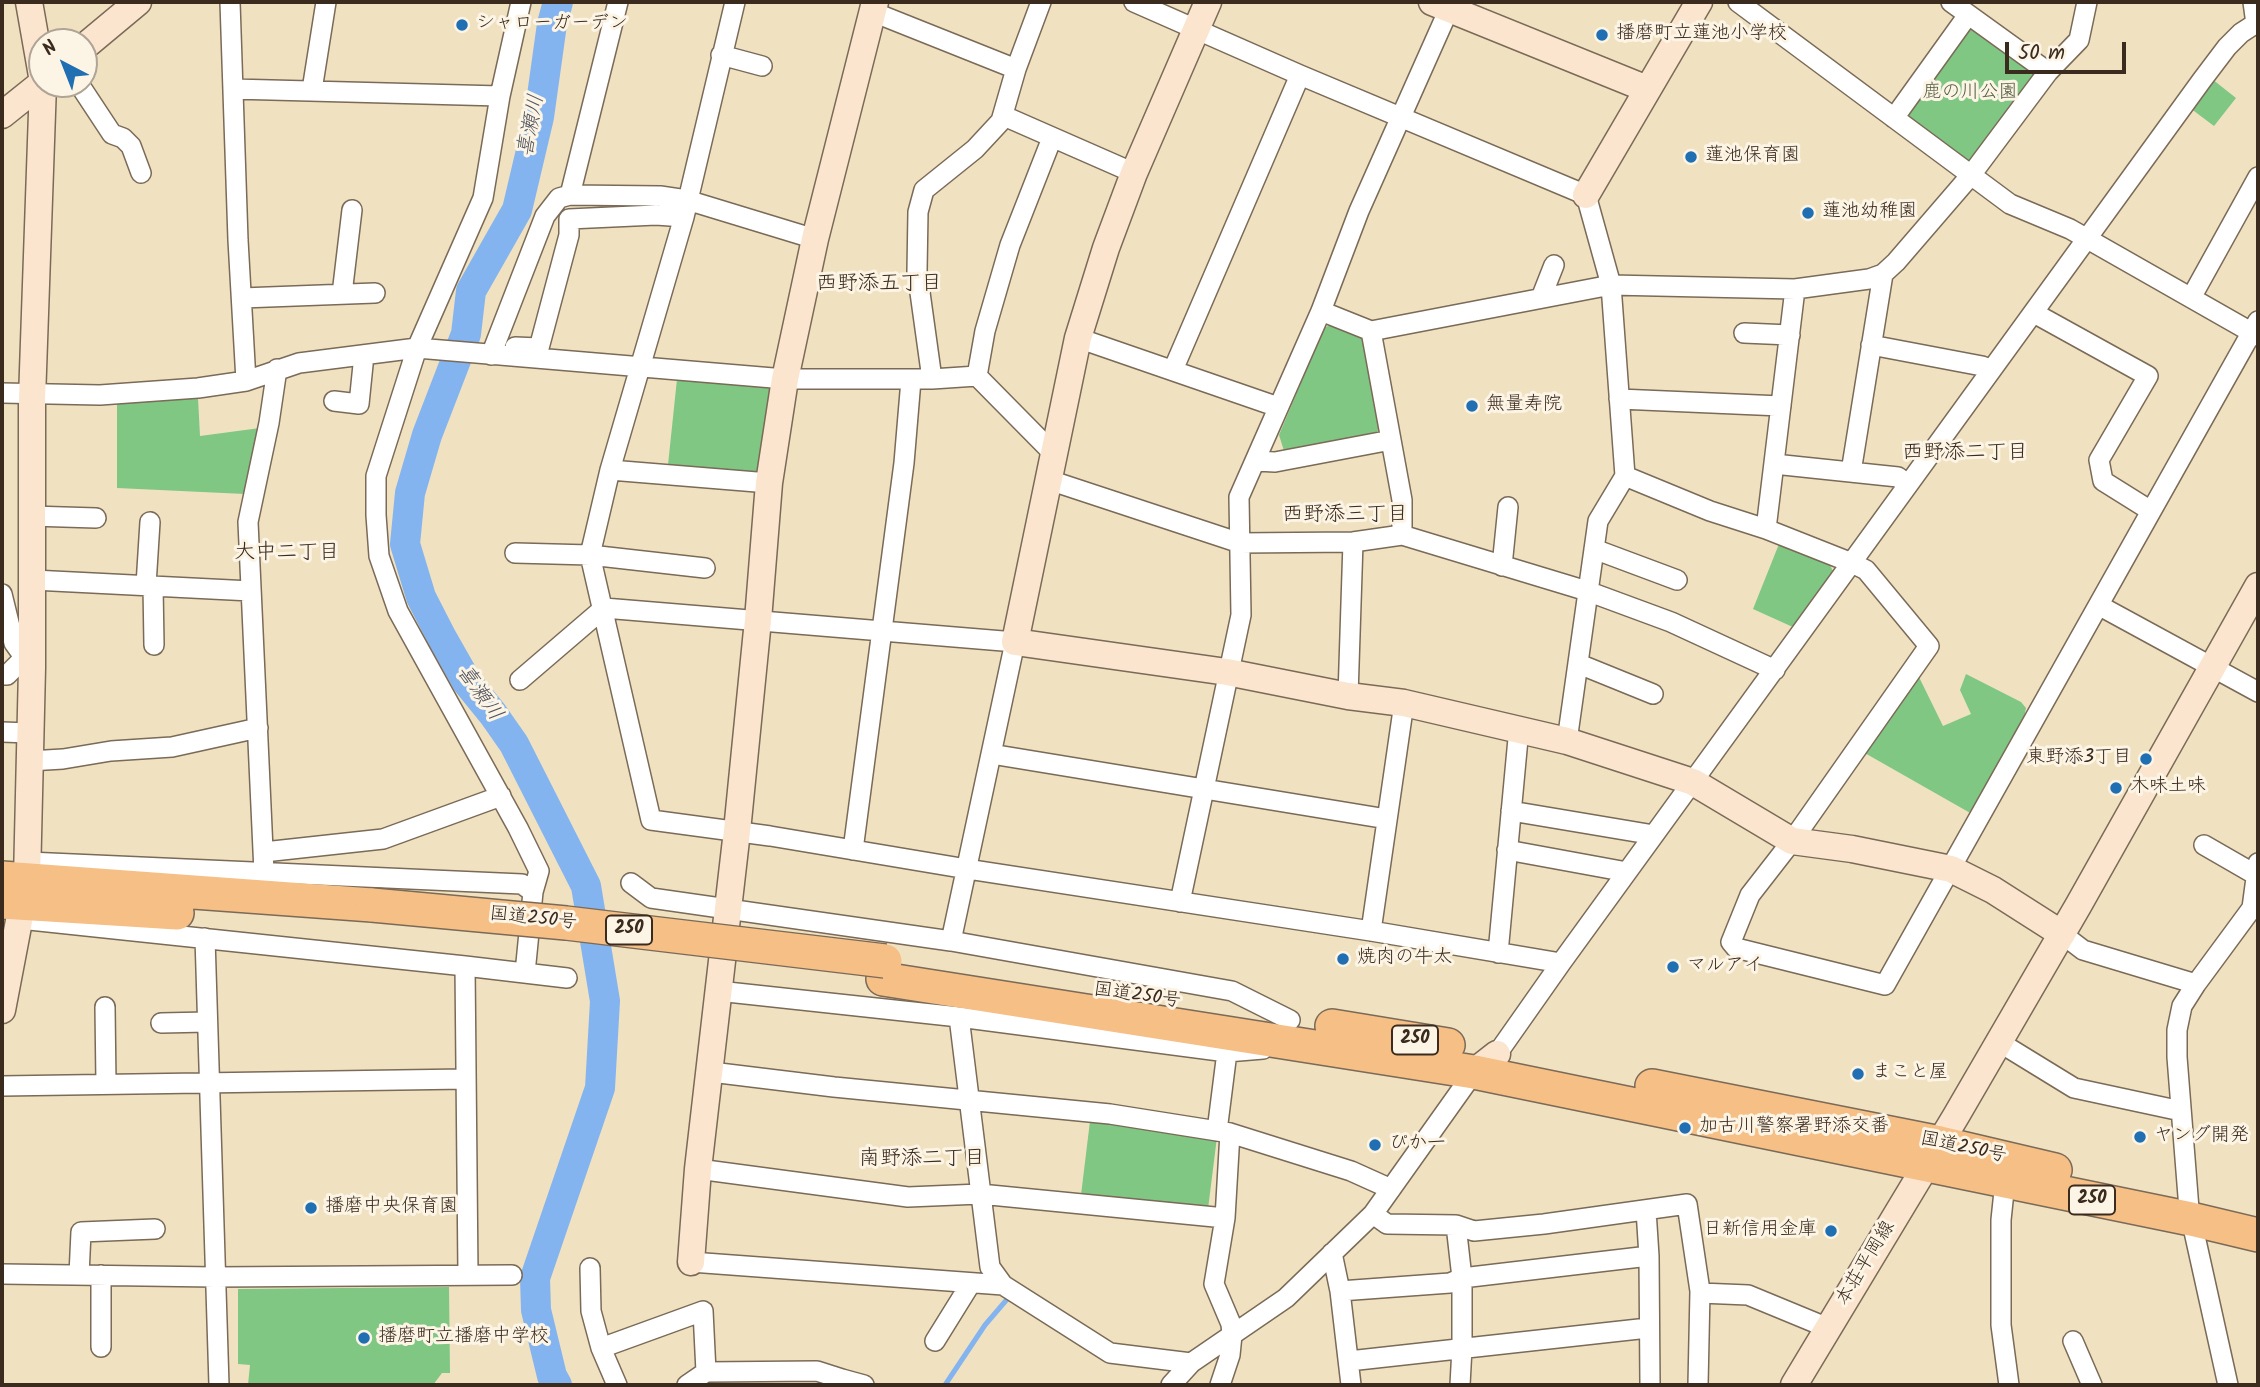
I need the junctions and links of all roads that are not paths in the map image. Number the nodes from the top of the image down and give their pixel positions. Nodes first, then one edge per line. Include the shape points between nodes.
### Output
1 (29, 2) edge
2 (138, 2) edge
3 (230, 2) edge
4 (326, 2) edge
5 (521, 2) edge
6 (618, 2) edge
7 (735, 2) edge
8 (1041, 2) edge
9 (1134, 2) edge
10 (1208, 2) edge
11 (1699, 2) edge
12 (1738, 2) edge
13 (1951, 2) edge
14 (2087, 2) edge
15 (2253, 2) edge
16 (1441, 5) edge
17 (874, 7) edge
18 (1968, 15) junction
19 (2257, 23) edge
20 (34, 28) edge
21 (1196, 29) junction
22 (98, 35) edge
23 (721, 55) junction
24 (762, 66) dead end
25 (1016, 69) junction
26 (2048, 72) junction
27 (1300, 75) junction
28 (233, 89) junction
29 (1647, 89) junction
30 (312, 90) junction
31 (28, 94) edge
32 (500, 96) junction
33 (42, 98) edge
34 (88, 98) edge
35 (2, 115) edge
36 (1004, 116) junction
37 (1402, 116) junction
38 (1894, 118) junction
39 (1052, 138) junction
40 (141, 173) dead end
41 (1134, 173) junction
42 (1971, 176) junction
43 (2258, 177) edge
44 (570, 195) junction
45 (1586, 195) junction
46 (686, 209) junction
47 (352, 210) dead end
48 (549, 211) junction
49 (569, 219) junction
50 (2087, 239) junction
51 (815, 240) junction
52 (1546, 272) dead end
53 (1883, 274) junction
54 (1611, 285) junction
55 (1796, 289) junction
56 (375, 293) dead end
57 (342, 294) junction
58 (242, 298) junction
59 (1541, 298) junction
60 (2191, 298) junction
61 (1321, 312) junction
62 (2034, 313) junction
63 (2256, 330) edge
64 (1371, 331) junction
65 (1745, 333) dead end
66 (1790, 335) junction
67 (1078, 338) junction
68 (1871, 345) junction
69 (418, 348) junction
70 (492, 353) junction
71 (364, 355) junction
72 (639, 366) junction
73 (277, 369) junction
74 (1173, 370) junction
75 (1991, 370) junction
76 (977, 376) junction
77 (785, 379) junction
78 (932, 379) junction
79 (911, 380) junction
80 (246, 381) junction
81 (2, 393) edge
82 (32, 394) junction
83 (1619, 399) junction
84 (334, 401) dead end
85 (1781, 406) junction
86 (1278, 407) junction
87 (1391, 440) junction
88 (1053, 453) junction
89 (1256, 461) junction
90 (1774, 464) junction
91 (610, 470) junction
92 (1851, 472) junction
93 (1625, 476) junction
94 (1049, 480) junction
95 (769, 483) junction
96 (1908, 485) junction
97 (1508, 506) dead end
98 (2151, 511) junction
99 (31, 516) junction
100 (96, 518) dead end
101 (150, 522) dead end
102 (1766, 529) junction
103 (1402, 535) junction
104 (1353, 542) junction
105 (1240, 543) junction
106 (1594, 549) junction
107 (515, 553) dead end
108 (590, 555) junction
109 (1852, 563) junction
110 (1502, 566) junction
111 (705, 568) dead end
112 (33, 580) junction
113 (1677, 580) dead end
114 (149, 586) junction
115 (2258, 586) edge
116 (251, 591) junction
117 (1587, 591) junction
118 (2, 598) edge
119 (2100, 606) junction
120 (604, 608) junction
121 (758, 620) junction
122 (881, 630) junction
123 (1016, 642) junction
124 (154, 645) dead end
125 (29, 662) junction
126 (1578, 664) junction
127 (2213, 667) junction
128 (1775, 670) junction
129 (1227, 672) junction
130 (2, 675) edge
131 (520, 680) dead end
132 (2258, 692) edge
133 (1653, 694) dead end
134 (1348, 696) junction
135 (1404, 703) junction
136 (258, 728) junction
137 (1520, 728) junction
138 (2, 732) edge
139 (29, 733) junction
140 (1567, 741) junction
141 (991, 754) junction
142 (29, 761) junction
143 (1693, 782) junction
144 (1203, 789) junction
145 (501, 796) junction
146 (1511, 811) junction
147 (1387, 819) junction
148 (737, 831) junction
149 (1654, 835) junction
150 (1792, 841) junction
151 (2204, 845) dead end
152 (853, 850) junction
153 (1507, 850) junction
154 (264, 852) junction
155 (967, 869) junction
156 (1951, 869) junction
157 (2257, 869) edge
158 (264, 872) junction
159 (1628, 872) junction
160 (631, 883) dead end
161 (17, 891) edge
162 (533, 892) junction
163 (1180, 902) junction
164 (728, 909) junction
165 (1370, 931) junction
166 (2062, 934) junction
167 (205, 938) junction
168 (951, 941) junction
169 (1498, 953) junction
170 (1561, 963) junction
171 (465, 966) junction
172 (525, 973) junction
173 (567, 978) dead end
174 (2196, 984) junction
175 (718, 991) junction
176 (105, 1007) dead end
177 (2, 1010) edge
178 (959, 1017) junction
179 (207, 1022) junction
180 (161, 1023) dead end
181 (1299, 1032) junction
182 (1999, 1042) junction
183 (1227, 1052) junction
184 (1486, 1063) junction
185 (711, 1072) junction
186 (465, 1079) junction
187 (210, 1082) junction
188 (106, 1084) junction
189 (2, 1086) edge
190 (969, 1101) junction
191 (2181, 1111) junction
192 (1224, 1132) junction
193 (1933, 1155) junction
194 (698, 1169) junction
195 (2005, 1182) junction
196 (1391, 1189) junction
197 (980, 1194) junction
198 (1646, 1210) junction
199 (2190, 1210) junction
200 (1373, 1214) junction
201 (2258, 1216) edge
202 (1224, 1218) junction
203 (1456, 1225) junction
204 (155, 1228) dead end
205 (2258, 1235) edge
206 (1332, 1253) junction
207 (1649, 1256) junction
208 (691, 1262) joint
209 (590, 1268) dead end
210 (2, 1274) edge
211 (468, 1274) junction
212 (79, 1275) junction
213 (101, 1275) junction
214 (512, 1275) dead end
215 (215, 1277) junction
216 (1462, 1278) junction
217 (971, 1283) junction
218 (1003, 1285) junction
219 (1340, 1292) junction
220 (1700, 1293) junction
221 (1648, 1328) junction
222 (1828, 1328) junction
223 (1232, 1335) junction
224 (935, 1341) dead end
225 (2073, 1341) dead end
226 (101, 1346) dead end
227 (601, 1348) junction
228 (1462, 1348) junction
229 (1349, 1361) junction
230 (1191, 1363) junction
231 (706, 1371) junction
232 (837, 1382) edge
233 (219, 1385) edge
234 (617, 1385) edge
235 (687, 1385) edge
236 (864, 1385) edge
237 (1171, 1385) edge
238 (1220, 1385) edge
239 (1351, 1385) edge
240 (1460, 1385) edge
241 (1650, 1385) edge
242 (1698, 1385) edge
243 (1794, 1385) edge
244 (2009, 1385) edge
245 (2092, 1385) edge
246 (2228, 1385) edge

1 - 20 street
2 - 22 street
3 - 28 street
4 - 30 street
5 - 32 street
6 - 44 street
7 - 23 street
8 - 25 street
9 - 21 street
10 - 21 street
11 - 29 street
12 - 38 street
13 - 18 street
14 - 26 street via 2079,40
15 - 19 street
16 - 29 street
16 - 37 street
17 - 25 street
17 - 51 street
18 - 26 street
18 - 38 street
19 - 50 street via 2227,47
21 - 27 street
21 - 41 street
23 - 24 street
23 - 46 street
25 - 36 street
26 - 42 street
27 - 37 street
27 - 74 street
28 - 30 street
28 - 58 street
29 - 45 street
30 - 32 street
31 - 35 street
32 - 69 street via 483,198
33 - 82 street
34 - 40 street via 112,134 131,146
36 - 39 street
36 - 78 street via 975,149 923,190 917,271
37 - 45 street
37 - 61 street
38 - 42 street
39 - 41 street
39 - 76 street via 1010,245
41 - 67 street
42 - 50 street via 2010,204
42 - 53 street
43 - 60 street
44 - 46 street via 660,196
44 - 48 street via 559,198
45 - 54 street
46 - 49 street
46 - 51 street
46 - 72 street
47 - 57 street
48 - 49 street
48 - 70 street
49 - 70 street via 569,235 539,348 515,347
50 - 60 street
50 - 62 street
51 - 77 street
52 - 59 street
53 - 55 street
53 - 68 street
54 - 55 street
54 - 59 street
54 - 83 street
55 - 66 street
56 - 57 street
57 - 58 street
58 - 80 street
59 - 64 street
60 - 63 street
61 - 64 street
61 - 86 street
62 - 75 street
62 - 98 street via 2148,376 2099,460 2103,481
63 - 98 street
64 - 87 street
65 - 66 street
66 - 85 street
67 - 74 street
67 - 88 street
68 - 75 street
68 - 92 street
69 - 70 street
69 - 71 street
69 - 145 street via 376,476 379,556 398,611
70 - 72 street
71 - 73 street
71 - 84 street via 359,404
72 - 77 street
72 - 91 street
73 - 80 street
73 - 116 street via 248,522
74 - 86 street
75 - 96 street
76 - 78 street
76 - 88 street
77 - 79 street
77 - 95 street
78 - 79 street
79 - 122 street
80 - 82 street via 100,395
81 - 82 street
82 - 99 street
83 - 85 street
83 - 93 street
85 - 90 street
86 - 89 street
87 - 89 street via 1275,462
87 - 103 street via 1402,500
88 - 94 street
89 - 105 street via 1239,496
90 - 92 street
90 - 102 street
91 - 95 street
91 - 108 street
92 - 96 street via 1898,477
93 - 102 street via 1710,512
93 - 106 street via 1598,521
94 - 105 street
94 - 123 street
95 - 121 street
96 - 109 street
97 - 110 street
98 - 119 street
99 - 100 street
99 - 112 street
101 - 114 street
102 - 109 street
103 - 104 street
103 - 110 street
104 - 105 street
104 - 134 street
105 - 129 street via 1241,615
106 - 113 street
106 - 117 street
107 - 108 street
108 - 111 street
108 - 120 street
109 - 128 street
109 - 150 street via 1866,570 1929,646
110 - 117 street
112 - 114 street
112 - 125 street
114 - 116 street
114 - 124 street
115 - 127 street, 本荘平岡線
116 - 136 street
117 - 126 street
117 - 128 street via 1671,622
118 - 125 street via 14,643
119 - 127 street
119 - 156 street
120 - 121 street
120 - 131 street
120 - 148 street via 651,820
121 - 122 street
121 - 148 street
122 - 123 street
122 - 152 street
123 - 129 street
123 - 141 street
125 - 130 street
125 - 139 street
126 - 133 street
126 - 140 street
127 - 132 street
127 - 166 street, 本荘平岡線
128 - 143 street
129 - 134 street
129 - 144 street
134 - 135 street
135 - 137 street
135 - 147 street
136 - 142 street via 172,747
136 - 154 street
137 - 140 street
137 - 146 street
138 - 139 street
139 - 142 street
140 - 143 street
141 - 144 street
141 - 155 street
142 - 161 street
143 - 149 street
143 - 150 street
144 - 147 street
144 - 163 street
145 - 154 street via 383,839
145 - 162 street via 538,871
146 - 149 street
146 - 153 street
147 - 165 street
148 - 152 street
148 - 164 street
149 - 159 street
150 - 156 street
150 - 156 street via 1750,895 1731,942 1736,948 1885,985
151 - 157 street
152 - 155 street
153 - 159 street
153 - 169 street
154 - 158 street
155 - 163 street
155 - 168 street
156 - 166 street
157 - 174 street via 2252,908
158 - 161 street
158 - 162 street via 522,884
159 - 170 street
160 - 164 street via 651,898
161 - 167 street
161 - 177 street
161 - 181 highway, 国道250号 / 250 via 372,915 573,942 884,970
162 - 172 street
163 - 165 street
164 - 168 street
164 - 175 street
165 - 169 street
166 - 174 street via 2083,950
166 - 182 street, 本荘平岡線
167 - 171 street
167 - 179 street
168 - 181 street via 1232,991
169 - 170 street
170 - 184 street
171 - 172 street
171 - 186 street
172 - 173 street
174 - 191 street via 2182,1006 2177,1030
175 - 178 street
175 - 185 street
176 - 188 street
178 - 183 street
178 - 190 street
179 - 180 street
179 - 187 street
181 - 183 street
181 - 184 highway, 国道250号 / 250
182 - 191 street via 2074,1088
182 - 193 street, 本荘平岡線
183 - 192 street
184 - 193 highway, 国道250号 / 250
184 - 196 street
185 - 190 street
185 - 194 street
186 - 187 street
186 - 211 street
187 - 188 street
187 - 215 street
188 - 189 street
190 - 192 street via 1110,1114
190 - 197 street
191 - 199 street
192 - 196 street via 1351,1171
192 - 202 street
193 - 195 highway, 国道250号 / 250
193 - 199 highway, 国道250号 / 250
193 - 222 street, 本荘平岡線
194 - 197 street via 908,1197
194 - 208 street
195 - 199 highway, 国道250号 / 250
195 - 244 street via 2001,1325
196 - 200 street
197 - 202 street
197 - 218 street via 990,1267
198 - 203 street via 1474,1231
198 - 207 street
198 - 220 street via 1687,1204
199 - 201 highway, 国道250号 / 250
199 - 205 highway, 国道250号 / 250
199 - 246 street
200 - 203 street via 1387,1224
200 - 206 street
202 - 223 street via 1214,1284
203 - 216 street
204 - 212 street via 133,1221 81,1232
206 - 219 street
206 - 223 street via 1286,1298
207 - 216 street
207 - 221 street
208 - 217 street
209 - 227 street via 591,1311
210 - 212 street
211 - 214 street
211 - 215 street
212 - 213 street
213 - 215 street
213 - 226 street
215 - 233 street
216 - 219 street via 1450,1283
216 - 228 street
217 - 218 street
217 - 224 street
218 - 230 street via 1110,1353
219 - 229 street
220 - 222 street via 1748,1295
220 - 242 street
221 - 228 street
221 - 241 street
222 - 243 street, 本荘平岡線
223 - 230 street
223 - 238 street
225 - 245 street
227 - 231 street via 703,1311
227 - 234 street
228 - 229 street
228 - 240 street
229 - 239 street
230 - 237 street
231 - 232 street via 817,1371
231 - 235 street
232 - 236 street

